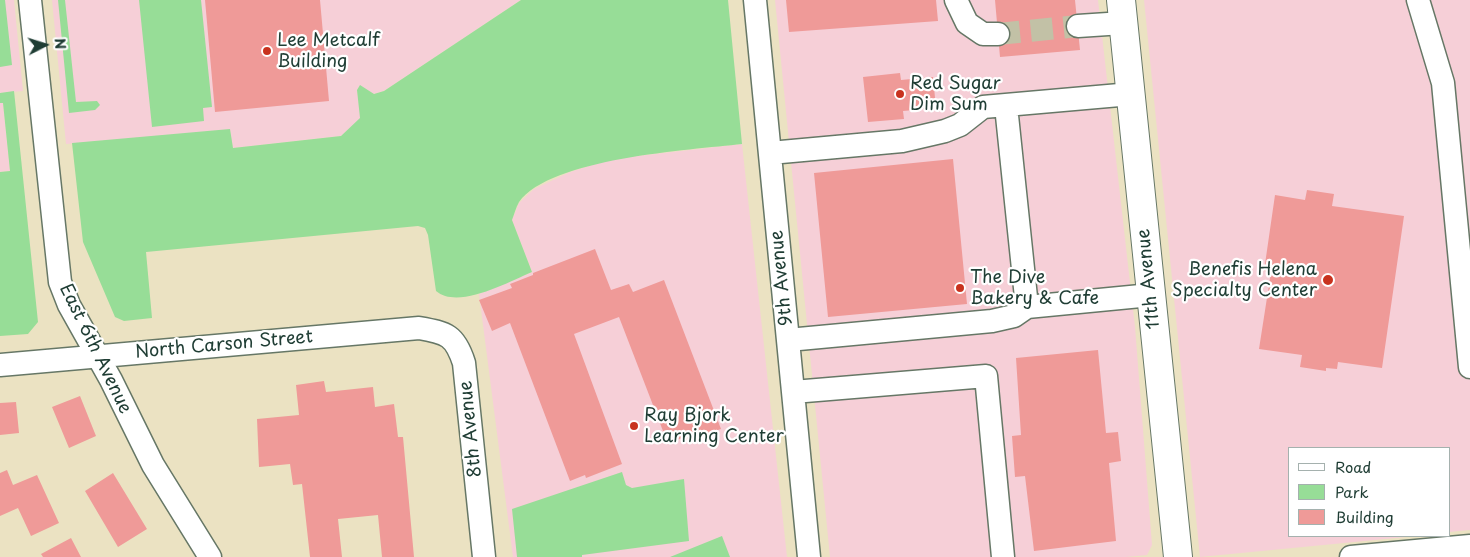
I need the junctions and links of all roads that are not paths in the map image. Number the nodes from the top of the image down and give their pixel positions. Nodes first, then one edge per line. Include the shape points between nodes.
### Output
1 (30, 0) edge
2 (755, 0) edge
3 (956, 0) edge
4 (1418, 0) edge
5 (1122, 11) edge
6 (1078, 26) tunnel mouth
7 (998, 34) tunnel mouth
8 (1130, 94) junction
9 (1006, 106) junction
10 (770, 153) junction
11 (1151, 295) junction
12 (1028, 307) junction
13 (419, 328) joint
14 (788, 340) junction
15 (99, 356) junction
16 (0, 365) edge
17 (1470, 367) edge
18 (793, 392) junction
19 (1470, 546) edge
20 (210, 557) edge
21 (484, 557) edge
22 (809, 557) edge
23 (1003, 557) edge
24 (1178, 557) edge
25 (1352, 557) edge

1 - 15 street, East 6th Avenue via 60,282 69,305
2 - 10 street, 9th Avenue
3 - 7 street via 967,23 983,34
4 - 17 street via 1443,83
5 - 6 street
5 - 8 highway, 11th Avenue
8 - 9 street
8 - 11 highway, 11th Avenue
9 - 10 street via 983,108 960,125 902,142
9 - 12 street
10 - 14 street, 9th Avenue
11 - 12 street
11 - 24 highway, 11th Avenue
12 - 14 street via 1014,316 992,322
13 - 15 street, North Carson Street
13 - 21 street, 8th Avenue via 450,336 464,363
14 - 18 street, 9th Avenue
15 - 16 street, North Carson Street
15 - 20 street, East 6th Avenue via 153,465
18 - 22 street, 9th Avenue
18 - 23 street via 986,376
19 - 25 street

